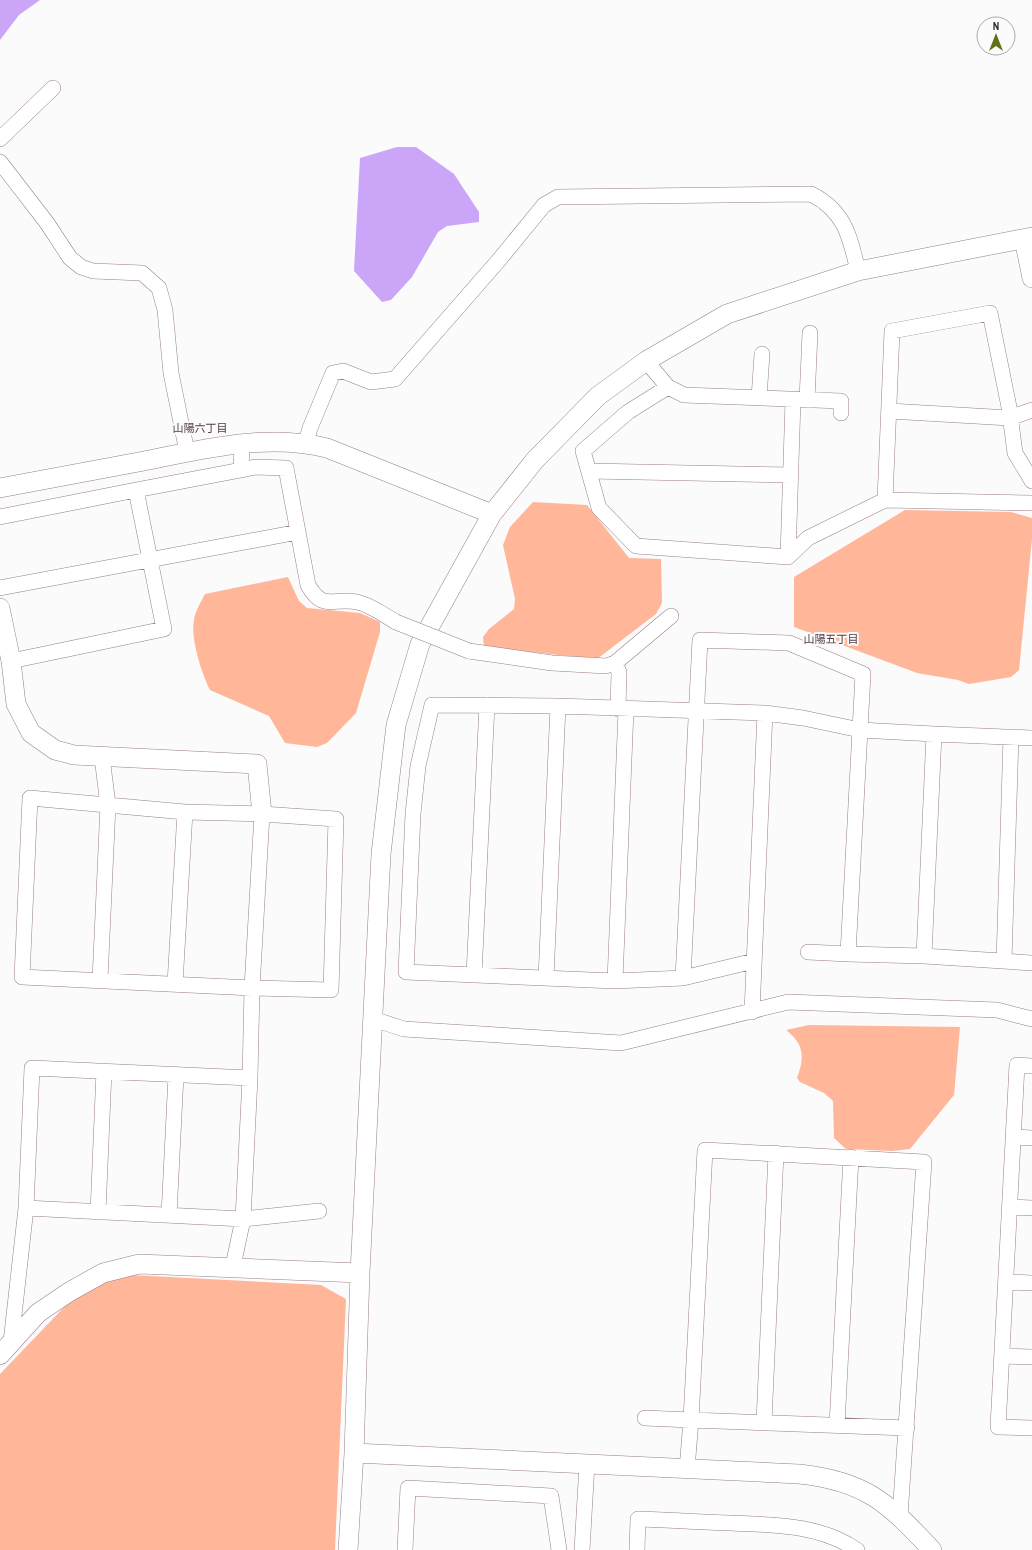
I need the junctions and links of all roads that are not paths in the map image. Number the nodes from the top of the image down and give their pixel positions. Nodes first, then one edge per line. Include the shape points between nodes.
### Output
1 (53, 88) dead end
2 (0, 139) edge
3 (0, 162) edge
4 (1028, 238) edge
5 (858, 271) junction
6 (1032, 278) edge
7 (810, 333) dead end
8 (762, 354) dead end
9 (646, 361) junction
10 (668, 387) junction
11 (759, 398) junction
12 (800, 400) junction
13 (1032, 410) edge
14 (889, 411) junction
15 (841, 413) dead end
16 (1010, 418) junction
17 (306, 443) junction
18 (242, 444) junction
19 (187, 452) junction
20 (241, 470) junction
21 (589, 471) junction
22 (790, 475) junction
23 (1032, 481) edge
24 (0, 488) edge
25 (136, 490) junction
26 (885, 500) junction
27 (1032, 503) edge
28 (492, 514) junction
29 (0, 517) edge
30 (298, 532) junction
31 (788, 557) junction
32 (149, 560) junction
33 (0, 588) edge
34 (0, 608) edge
35 (671, 616) dead end
36 (11, 661) junction
37 (615, 663) junction
38 (487, 705) junction
39 (558, 706) junction
40 (622, 710) junction
41 (696, 712) junction
42 (766, 713) junction
43 (860, 730) junction
44 (934, 734) junction
45 (1011, 737) junction
46 (1032, 738) edge
47 (102, 757) junction
48 (108, 805) junction
49 (185, 812) junction
50 (262, 814) junction
51 (808, 952) dead end
52 (848, 954) junction
53 (924, 956) junction
54 (754, 961) junction
55 (1004, 961) junction
56 (1032, 963) edge
57 (474, 975) junction
58 (546, 978) junction
59 (683, 978) junction
60 (100, 980) junction
61 (615, 981) junction
62 (175, 984) junction
63 (252, 988) junction
64 (752, 1012) junction
65 (373, 1019) junction
66 (1032, 1019) edge
67 (1032, 1066) edge
68 (104, 1071) junction
69 (176, 1075) junction
70 (250, 1078) junction
71 (1014, 1137) junction
72 (1032, 1138) edge
73 (776, 1153) junction
74 (851, 1157) junction
75 (1010, 1207) junction
76 (26, 1208) junction
77 (1032, 1208) edge
78 (319, 1211) dead end
79 (98, 1212) junction
80 (170, 1216) junction
81 (243, 1220) junction
82 (232, 1266) junction
83 (360, 1273) junction
84 (1007, 1282) junction
85 (1032, 1283) edge
86 (6, 1349) edge
87 (1002, 1356) junction
88 (1032, 1357) edge
89 (645, 1418) dead end
90 (691, 1420) junction
91 (764, 1422) junction
92 (837, 1425) junction
93 (907, 1428) junction
94 (1032, 1428) edge
95 (354, 1453) junction
96 (587, 1464) junction
97 (687, 1469) junction
98 (900, 1516) junction
99 (348, 1550) edge
100 (405, 1550) edge
101 (559, 1550) edge
102 (582, 1550) edge
103 (637, 1550) edge
104 (857, 1550) edge
105 (932, 1550) edge

1 - 2 street
3 - 19 street via 47,223 70,258 81,267 93,271 142,273 160,288 165,310 171,373
4 - 5 street
4 - 6 street
5 - 9 street via 727,314
5 - 17 street via 850,236 838,214 825,201 811,194 558,197 544,205 499,260 394,378 371,382 343,371 333,373
7 - 12 street
8 - 11 street
9 - 10 street
9 - 28 street via 598,396 535,460
10 - 11 street via 684,395
10 - 21 street via 628,412 583,451
11 - 12 street
12 - 15 street via 841,402
12 - 22 street
13 - 16 street
14 - 16 street
14 - 16 street via 892,331 990,313
14 - 26 street
16 - 23 street via 1015,453
17 - 18 street
17 - 28 street via 327,448
18 - 19 street
18 - 20 street
19 - 24 street
20 - 25 street
20 - 30 street via 255,467 286,468
21 - 22 street
21 - 31 street via 599,508 636,546
22 - 31 street
25 - 29 street
25 - 32 street
26 - 27 street
26 - 31 street via 808,538
28 - 65 street via 420,644 396,725 381,854
30 - 32 street
30 - 37 street, bridge via 308,584 320,600 356,602 377,610 396,622 468,650 552,663 606,666
32 - 33 street
32 - 36 street via 164,629
34 - 36 street
35 - 37 street
36 - 47 street via 16,704 31,732 54,750 74,755
37 - 40 street via 619,672
38 - 39 street
38 - 57 street
38 - 57 street via 432,705 418,766 412,838 406,972
39 - 40 street
39 - 58 street
40 - 41 street
40 - 61 street
41 - 42 street
41 - 43 street via 700,640 789,643 863,674
41 - 59 street
42 - 43 street
42 - 54 street
43 - 44 street
43 - 52 street
44 - 45 street
44 - 53 street
45 - 46 street
45 - 55 street
47 - 48 street
47 - 50 street via 257,764
48 - 49 street
48 - 60 street
48 - 60 street via 30,798 22,977
49 - 50 street
49 - 62 street
50 - 63 street
50 - 63 street via 336,819 331,990
51 - 52 street
52 - 53 street
53 - 55 street
54 - 59 street
54 - 64 street
55 - 56 street
57 - 58 street
58 - 61 street
59 - 61 street
60 - 62 street
62 - 63 street
63 - 70 street
64 - 65 street via 621,1043 404,1029
64 - 66 street via 788,1002 997,1010
65 - 83 street
67 - 71 street via 1017,1065
68 - 69 street
68 - 76 street via 32,1068
68 - 79 street
69 - 70 street
69 - 80 street
70 - 81 street
71 - 72 street
71 - 75 street
73 - 74 street
73 - 90 street via 704,1150
73 - 91 street
74 - 92 street
74 - 93 street via 924,1162
75 - 77 street
75 - 84 street
76 - 79 street
76 - 86 street
78 - 81 street
79 - 80 street
80 - 81 street
81 - 82 street
82 - 83 street
82 - 86 street via 139,1264 104,1273 38,1313
83 - 95 street
84 - 85 street
84 - 87 street
87 - 88 street
87 - 94 street via 998,1427
89 - 90 street
90 - 91 street
90 - 97 street
91 - 92 street
92 - 93 street
93 - 98 street
95 - 96 street
95 - 99 street
96 - 97 street
96 - 102 street
97 - 98 street via 827,1477 854,1486 880,1500
98 - 105 street
100 - 101 street via 408,1488 551,1496
103 - 104 street via 638,1519 790,1526 835,1537

